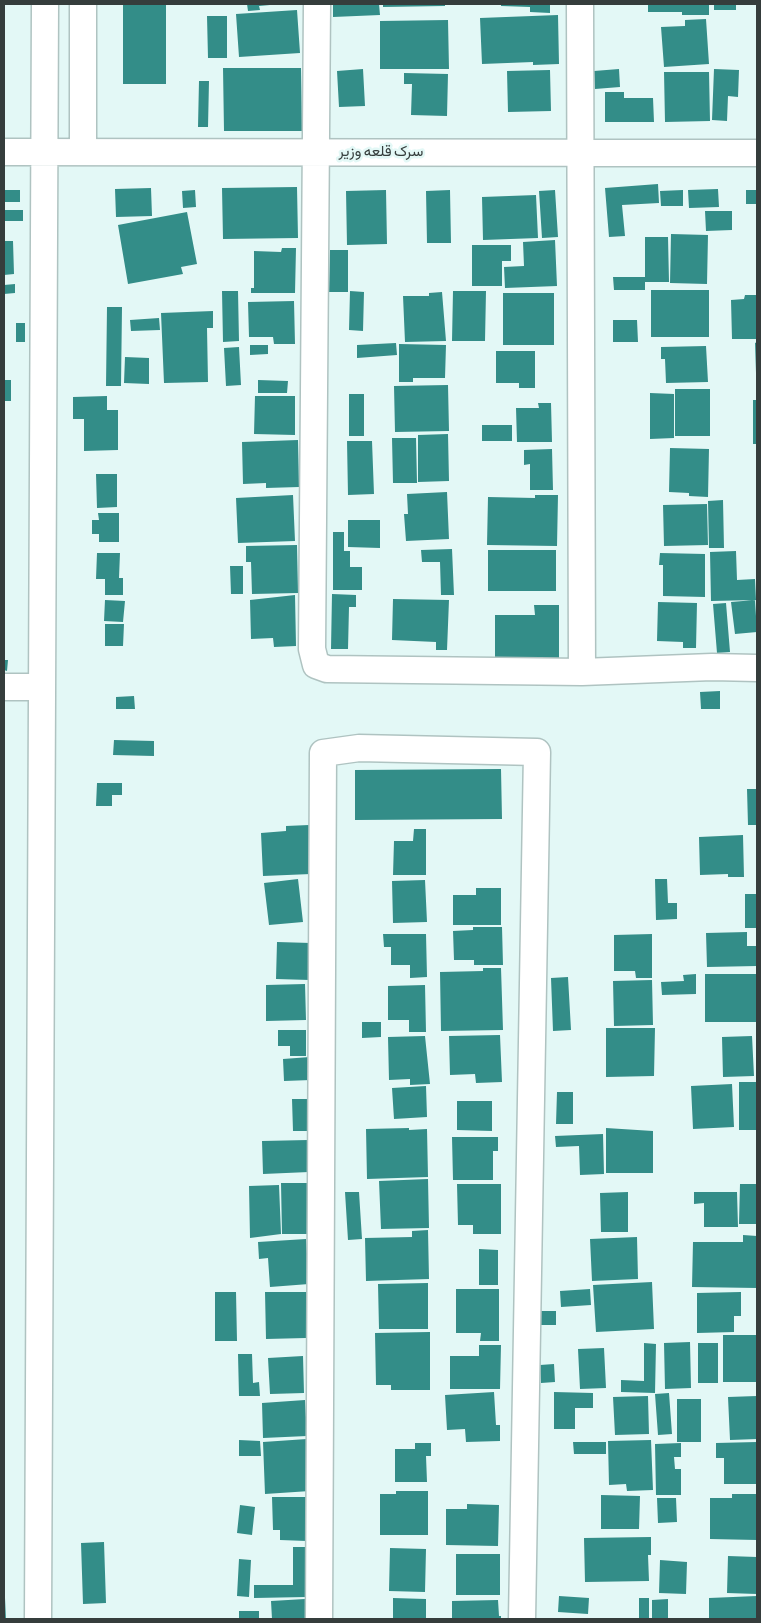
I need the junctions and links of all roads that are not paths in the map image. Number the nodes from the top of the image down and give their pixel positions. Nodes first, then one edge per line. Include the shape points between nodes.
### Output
1 (45, 4) edge
2 (83, 4) edge
3 (317, 4) edge
4 (580, 4) edge
5 (4, 152) edge
6 (44, 152) junction
7 (83, 152) junction
8 (315, 152) junction
9 (579, 152) junction
10 (757, 153) edge
11 (757, 668) edge
12 (582, 672) junction
13 (4, 687) edge
14 (42, 687) junction
15 (38, 1619) edge
16 (318, 1619) edge
17 (522, 1619) edge

1 - 6 street
2 - 7 street
3 - 8 street
4 - 9 street
5 - 6 street, سرک قلعه وزیر
6 - 7 street, سرک قلعه وزیر
6 - 14 street
7 - 8 street, سرک قلعه وزیر
8 - 9 street, سرک قلعه وزیر
8 - 12 street via 312,649 316,665 326,669
9 - 10 street, سرک قلعه وزیر
9 - 12 street
11 - 12 street
13 - 14 street
14 - 15 street
16 - 17 street via 323,753 359,748 537,752

